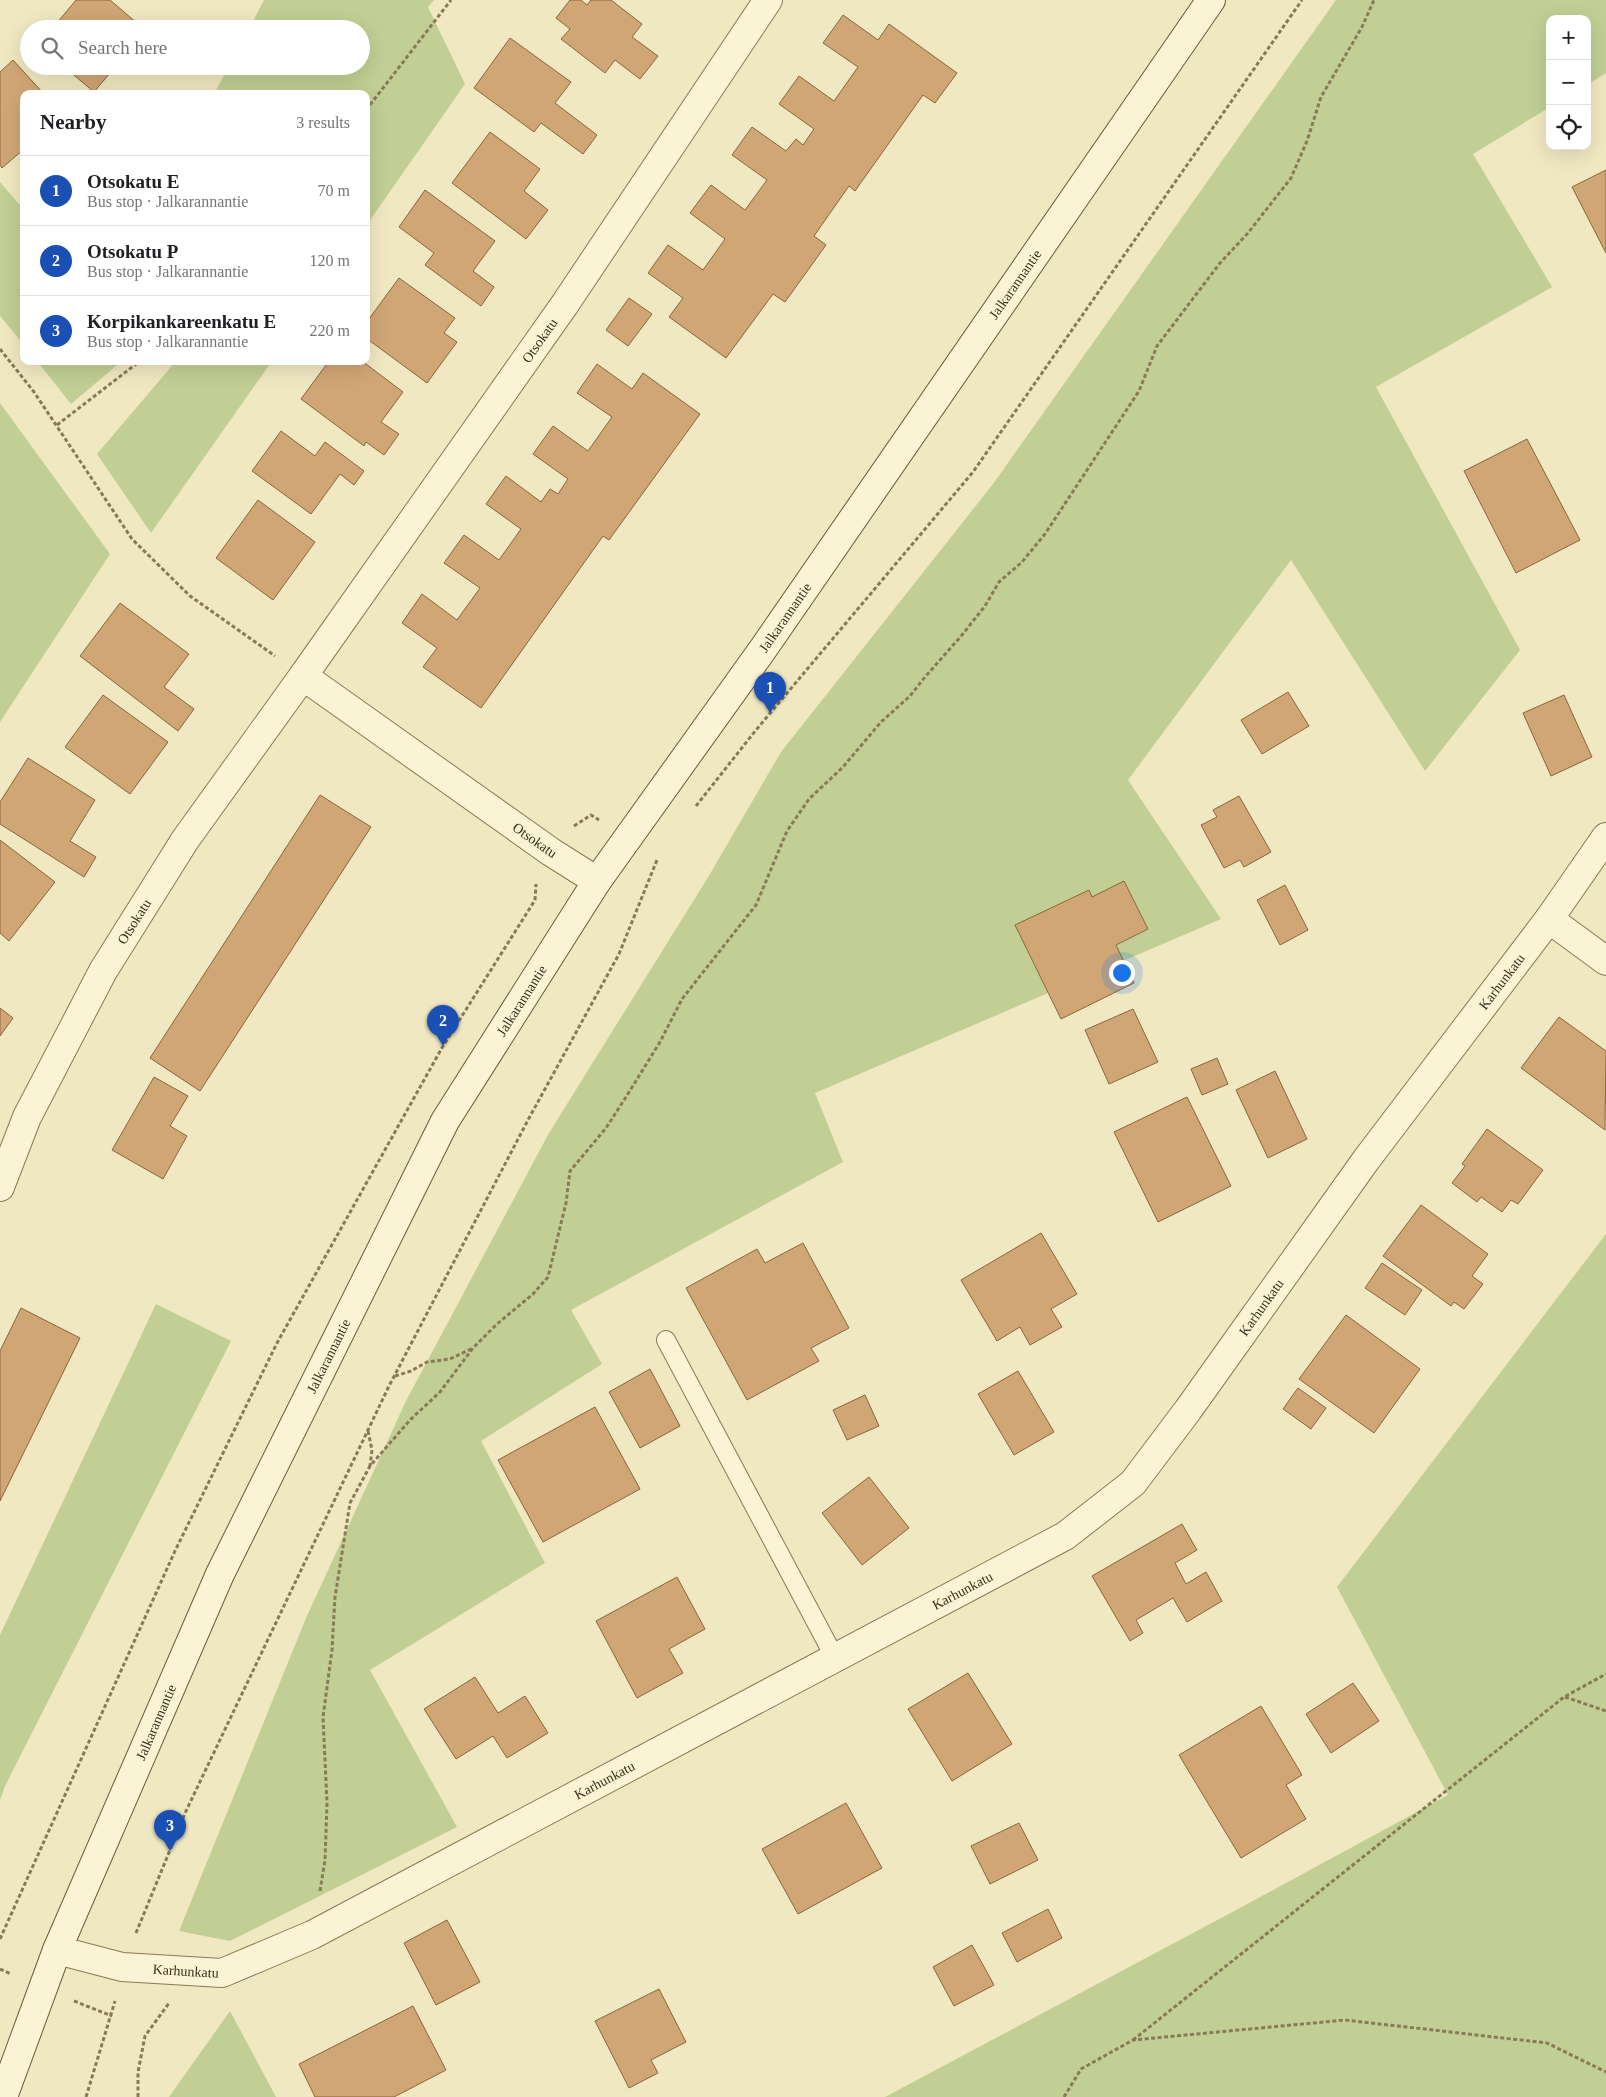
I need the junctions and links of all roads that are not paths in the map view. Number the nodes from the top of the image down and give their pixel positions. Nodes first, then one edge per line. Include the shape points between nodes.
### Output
1 (768, 0) edge
2 (1211, 0) edge
3 (302, 676) junction
4 (1606, 837) edge
5 (597, 881) junction
6 (1549, 919) junction
7 (1606, 961) edge
8 (0, 1187) edge
9 (666, 1340) dead end
10 (835, 1658) junction
11 (56, 1950) junction
12 (3, 2097) edge

1 - 3 street, Otsokatu via 565,304
2 - 5 street, Jalkarannantie
3 - 5 street, Otsokatu via 550,852
3 - 8 street, Otsokatu via 185,840 103,971 27,1117
4 - 6 street, Karhunkatu
5 - 11 street, Jalkarannantie via 440,1130 220,1574
6 - 7 street
6 - 10 street, Karhunkatu via 1366,1160 1133,1483 1064,1536
9 - 10 lane
10 - 11 street, Karhunkatu via 312,1935 222,1974 122,1967
11 - 12 street, Jalkarannantie

